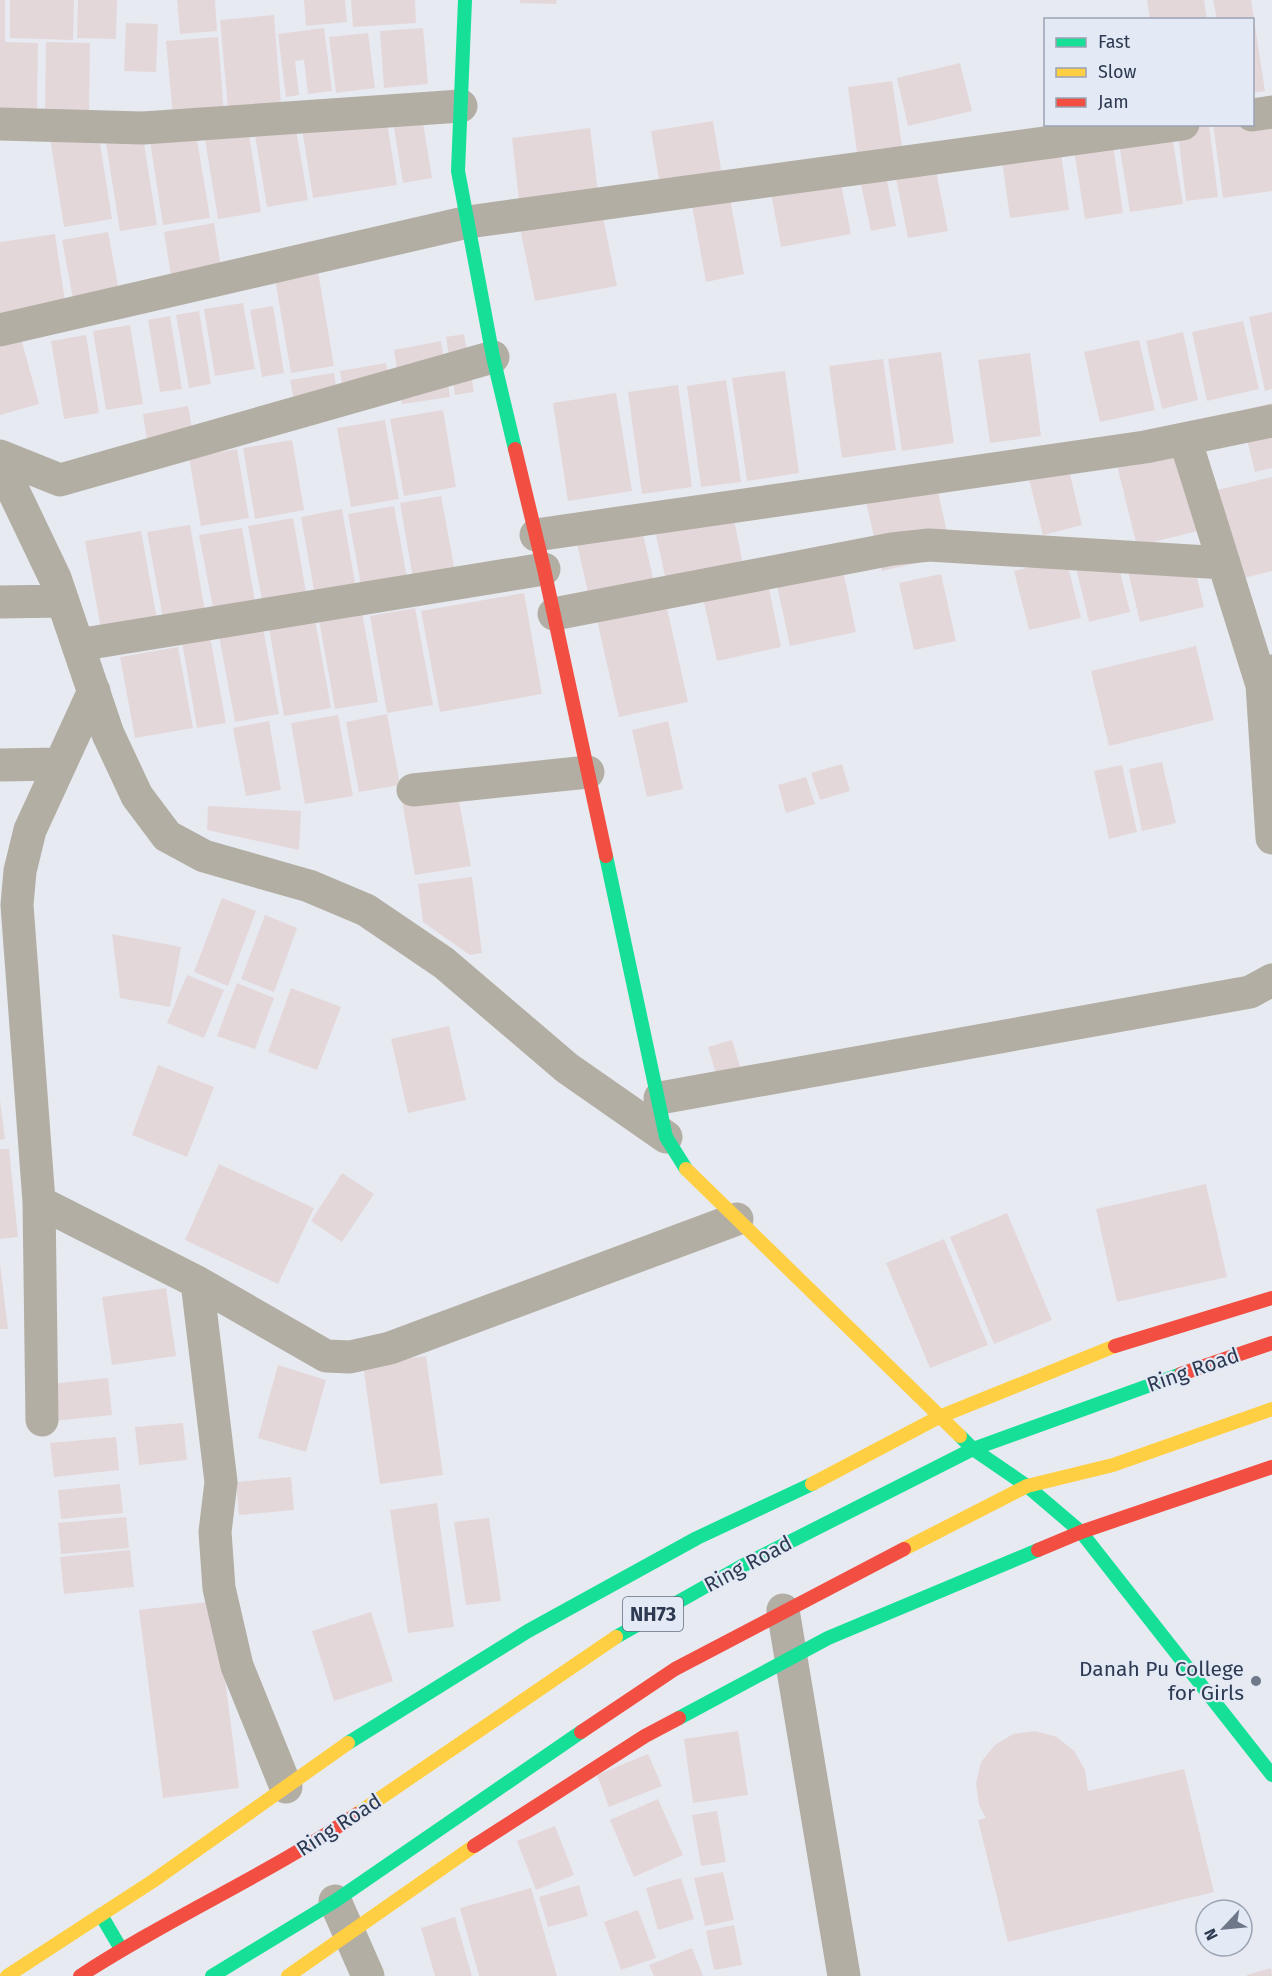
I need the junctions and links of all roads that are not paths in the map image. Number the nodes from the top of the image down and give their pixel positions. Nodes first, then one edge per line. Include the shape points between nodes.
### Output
1 (465, 0) edge
2 (461, 106) junction
3 (1272, 112) edge
4 (1254, 115) edge
5 (0, 124) edge
6 (1168, 126) edge
7 (468, 222) junction
8 (0, 330) edge
9 (493, 357) junction
10 (1272, 421) edge
11 (1185, 439) junction
12 (0, 456) edge
13 (0, 463) edge
14 (536, 535) junction
15 (1224, 563) junction
16 (544, 569) junction
17 (63, 601) junction
18 (0, 602) edge
19 (554, 614) junction
20 (78, 645) junction
21 (1267, 678) edge
22 (94, 691) junction
23 (60, 764) junction
24 (0, 765) edge
25 (588, 772) junction
26 (413, 790) dead end
27 (1272, 838) edge
28 (12, 854) edge
29 (1272, 980) edge
30 (660, 1098) junction
31 (666, 1137) junction
32 (39, 1202) junction
33 (737, 1219) junction
34 (197, 1282) junction
35 (1272, 1298) edge
36 (1272, 1344) edge
37 (1272, 1409) edge
38 (939, 1417) junction
39 (42, 1420) dead end
40 (973, 1449) junction
41 (1272, 1467) edge
42 (1027, 1486) junction
43 (1081, 1532) junction
44 (783, 1610) junction
45 (791, 1658) junction
46 (1272, 1775) edge
47 (286, 1787) junction
48 (335, 1901) junction
49 (101, 1915) junction
50 (349, 1934) junction
51 (121, 1949) junction
52 (7, 1976) edge
53 (80, 1976) edge
54 (212, 1976) edge
55 (288, 1976) edge
56 (368, 1976) edge
57 (844, 1976) edge

1 - 2 main road
2 - 5 street via 142,128
2 - 7 main road via 458,171
3 - 4 street
6 - 7 street
7 - 8 street
7 - 9 main road
9 - 12 street via 60,480
9 - 14 main road
10 - 11 street
11 - 14 street
11 - 15 street
13 - 17 street via 56,578
14 - 16 main road
15 - 19 street via 929,545
15 - 21 street
16 - 19 main road
16 - 20 street
17 - 18 street
17 - 20 street
19 - 25 main road
20 - 22 street
21 - 27 street
22 - 23 street
22 - 31 street via 108,734 137,796 167,836 204,856 309,886 366,910 444,963 567,1068
23 - 24 street
23 - 28 street via 30,830
25 - 26 street
25 - 30 main road
28 - 32 street
29 - 30 street via 1250,992
30 - 31 main road
31 - 33 main road via 685,1168
32 - 34 street
32 - 39 street
33 - 34 street via 390,1348 350,1357 326,1356
33 - 38 main road
34 - 47 street via 221,1482 215,1532 219,1588 237,1666
35 - 38 main road via 1116,1345
36 - 40 main road, Ring Road / NH73
37 - 42 main road, NH73 via 1113,1465
38 - 40 main road
38 - 47 main road via 697,1538 528,1631 338,1749
40 - 42 main road
40 - 51 main road, Ring Road / NH73 via 635,1624 307,1848
41 - 43 main road
42 - 43 main road
42 - 44 main road, NH73
43 - 45 main road via 828,1638
43 - 46 main road
44 - 45 street
44 - 48 main road, NH73 via 675,1669
45 - 50 main road via 645,1736 462,1853
45 - 57 street
47 - 49 main road
48 - 50 street
48 - 54 main road, NH73
49 - 51 main road
49 - 52 main road
50 - 55 main road
50 - 56 street
51 - 53 main road, Ring Road / NH73

